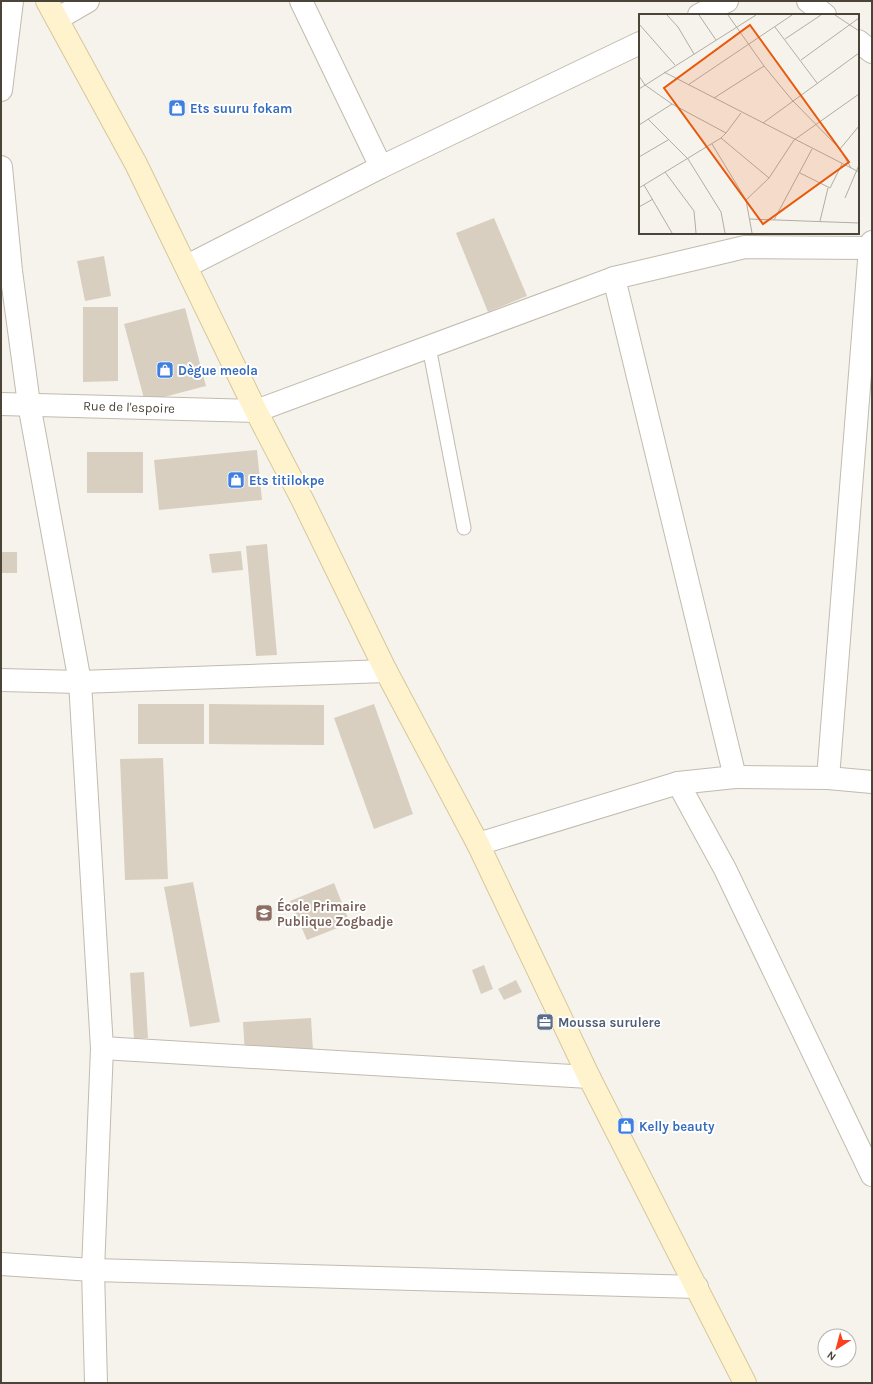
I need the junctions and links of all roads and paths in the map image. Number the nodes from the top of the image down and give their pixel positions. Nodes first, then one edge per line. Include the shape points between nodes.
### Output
1 (12, 1) edge
2 (88, 1) edge
3 (301, 1) edge
4 (727, 1) edge
5 (808, 1) edge
6 (52, 10) edge
7 (700, 14) edge
8 (824, 14) edge
9 (859, 42) edge
10 (639, 43) edge
11 (872, 52) edge
12 (1, 90) edge
13 (1, 167) edge
14 (381, 167) junction
15 (871, 245) edge
16 (187, 266) junction
17 (614, 278) junction
18 (430, 347) junction
19 (1, 404) edge
20 (29, 404) junction
21 (256, 411) junction
22 (464, 528) dead end
23 (386, 671) junction
24 (1, 680) edge
25 (80, 682) junction
26 (735, 777) junction
27 (828, 778) junction
28 (872, 782) edge
29 (678, 783) junction
30 (478, 844) junction
31 (102, 1048) junction
32 (589, 1077) junction
33 (872, 1175) edge
34 (1, 1264) edge
35 (93, 1270) junction
36 (697, 1287) junction
37 (96, 1383) edge
38 (745, 1383) edge

1 - 12 street
2 - 6 street
3 - 14 street
4 - 7 street
5 - 8 street
6 - 16 street via 136,164
9 - 11 street
10 - 14 street
13 - 20 street via 11,272
14 - 16 street
15 - 17 street via 745,247
15 - 27 street
16 - 21 street
17 - 18 street
17 - 26 street
18 - 21 street
18 - 22 lane
19 - 20 street, Rue de l'espoire
20 - 21 street, Rue de l'espoire
20 - 25 street
21 - 23 street
23 - 25 street
23 - 30 street
24 - 25 street
25 - 31 street
26 - 27 street
26 - 29 street
27 - 28 street
29 - 30 street
29 - 33 street via 725,869
30 - 32 street
31 - 32 street
31 - 35 street
32 - 36 street
34 - 35 street
35 - 36 street
35 - 37 street
36 - 38 street

